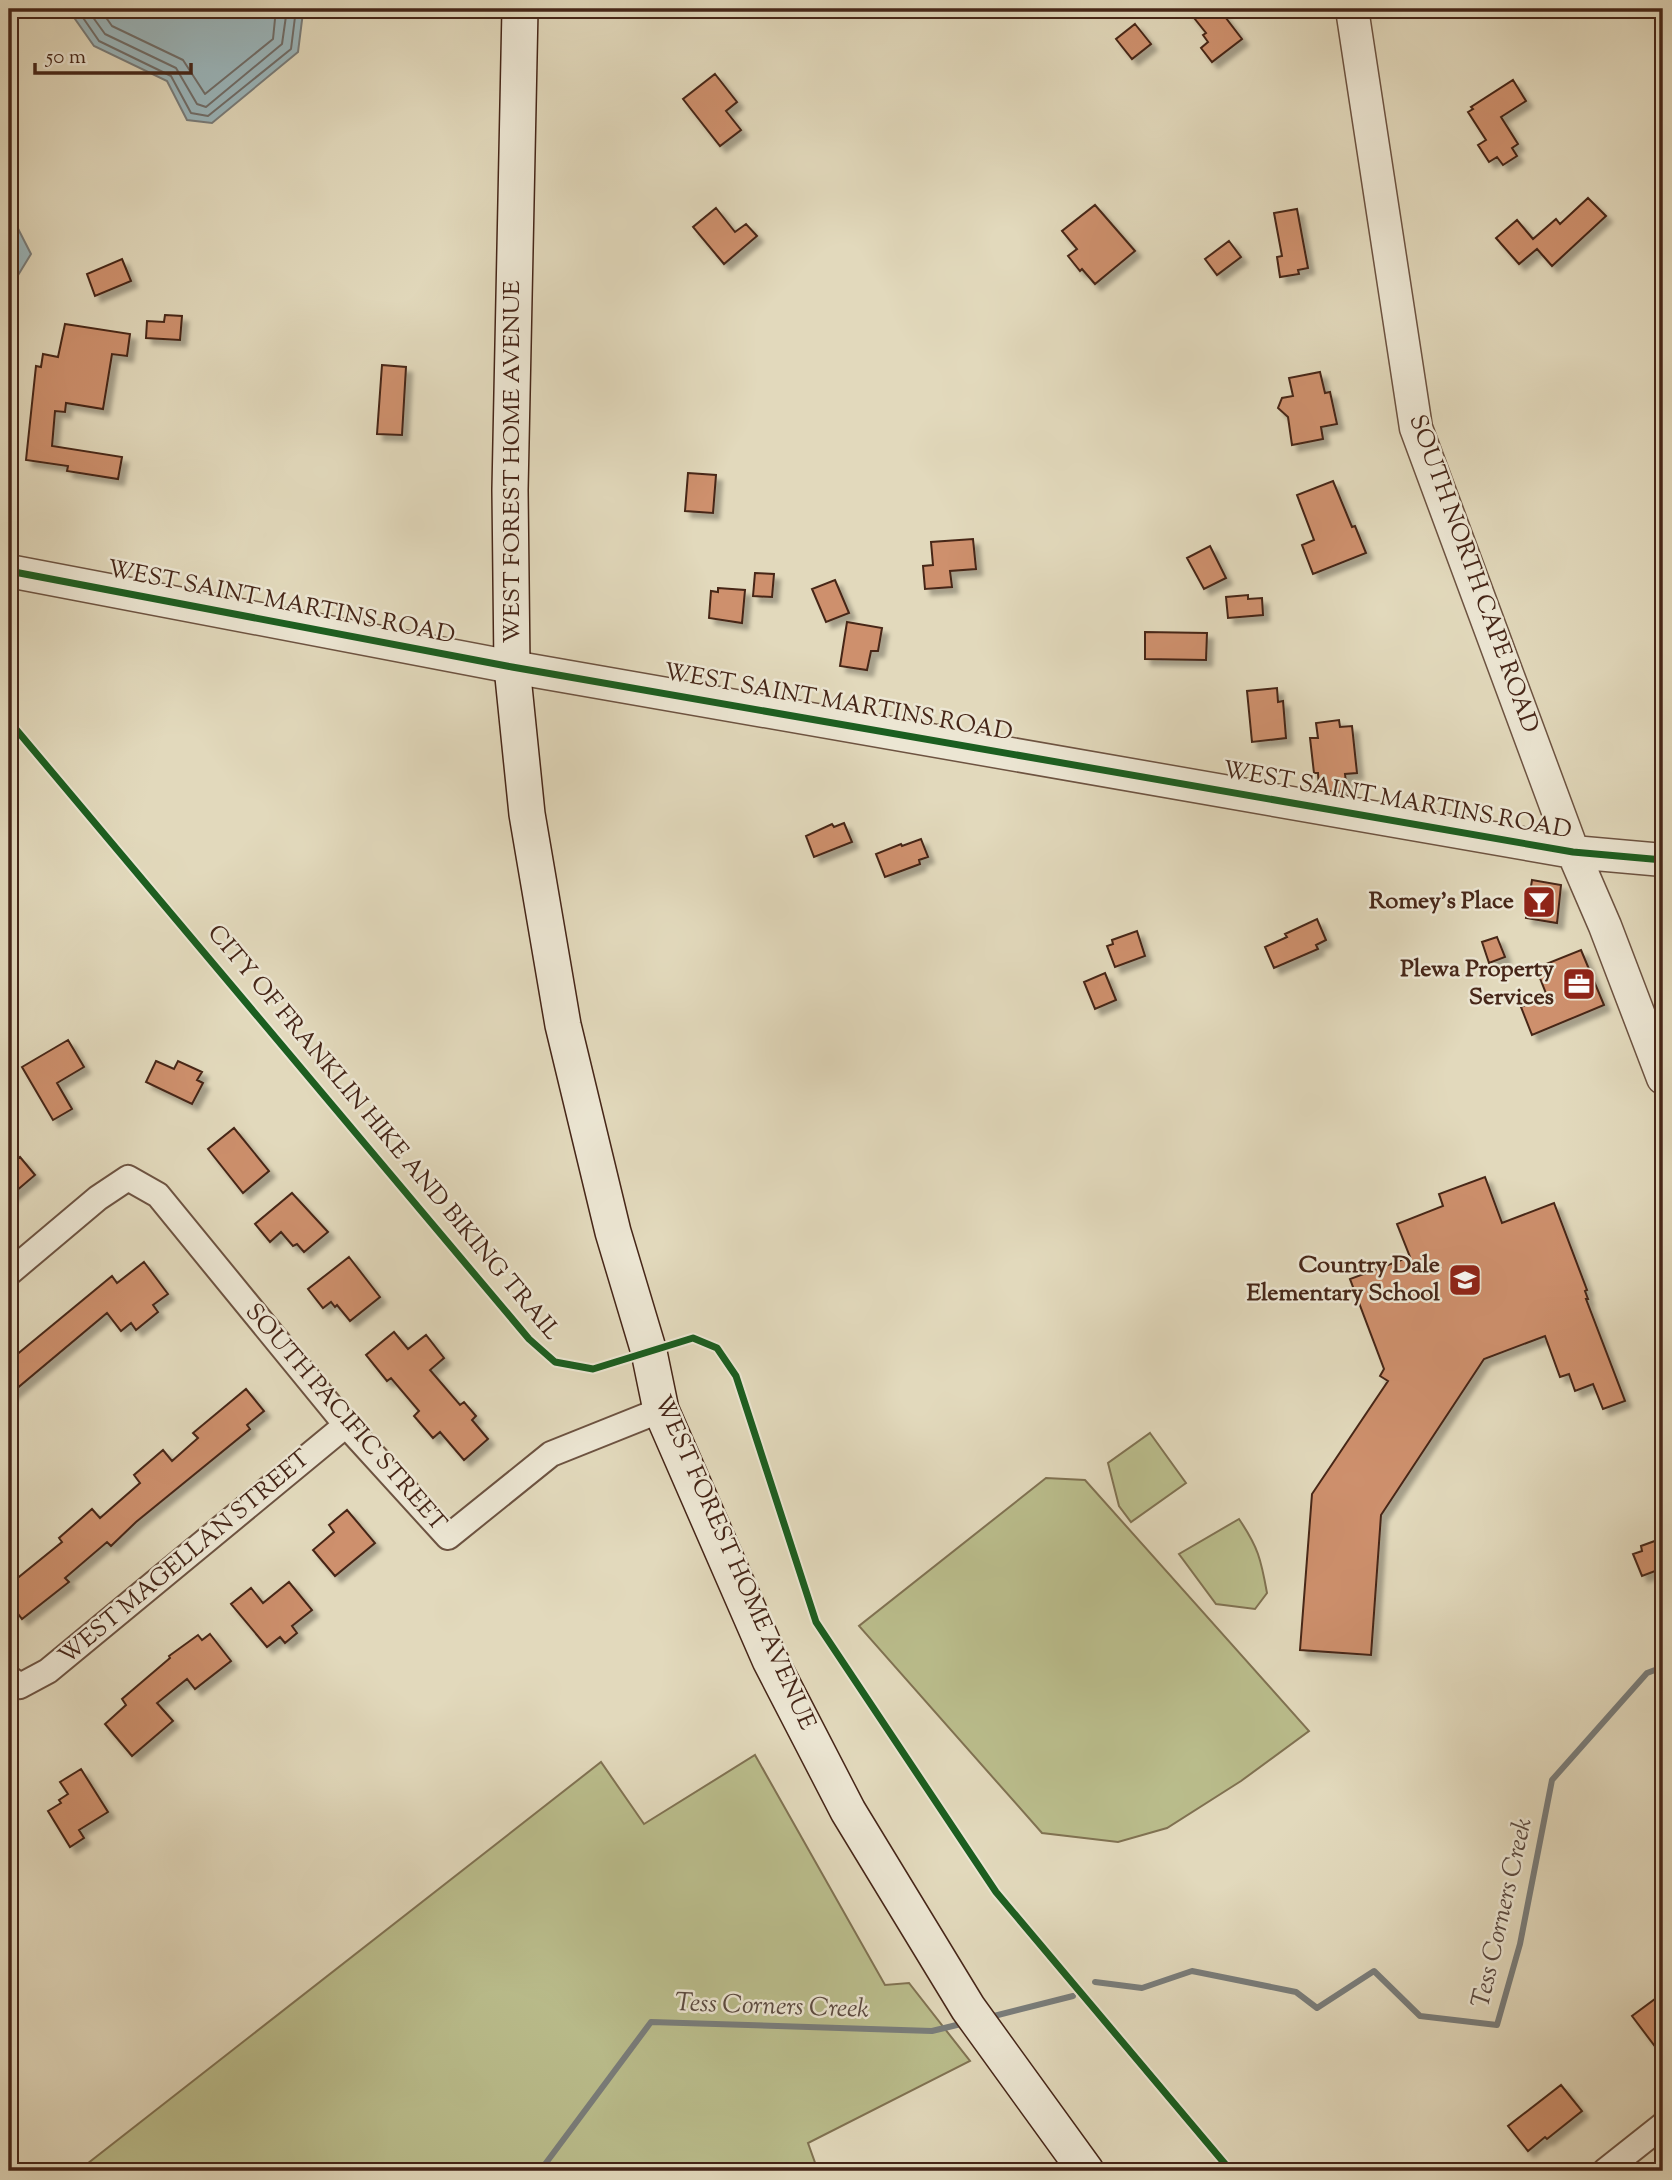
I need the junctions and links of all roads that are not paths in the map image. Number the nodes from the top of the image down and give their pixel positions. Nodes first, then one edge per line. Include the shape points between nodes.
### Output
1 (520, 9) edge
2 (1352, 9) edge
3 (9, 571) edge
4 (512, 667) junction
5 (1573, 852) junction
6 (1663, 862) edge
7 (1605, 926) junction
8 (1663, 1078) edge
9 (9, 1273) edge
10 (661, 1410) junction
11 (346, 1425) junction
12 (15, 1682) edge
13 (1663, 2125) edge
14 (1086, 2171) edge
15 (1605, 2171) edge

1 - 4 main road, WEST FOREST HOME AVENUE via 510,490
2 - 5 street, SOUTH NORTH CAPE ROAD via 1416,428
3 - 4 street, WEST SAINT MARTINS ROAD
4 - 5 street, WEST SAINT MARTINS ROAD
4 - 10 main road, WEST FOREST HOME AVENUE via 527,814 563,1026
5 - 6 street, WEST SAINT MARTINS ROAD
5 - 7 street, SOUTH NORTH CAPE ROAD
6 - 7 street via 1620,868 1610,880
7 - 8 street, SOUTH NORTH CAPE ROAD
9 - 11 street, SOUTH PACIFIC STREET via 128,1178 158,1195
10 - 11 street, SOUTH PACIFIC STREET via 551,1454 448,1537
10 - 14 main road, WEST FOREST HOME AVENUE via 770,1660 842,1800 974,2018
11 - 12 street, WEST MAGELLAN STREET via 48,1671
13 - 15 street

